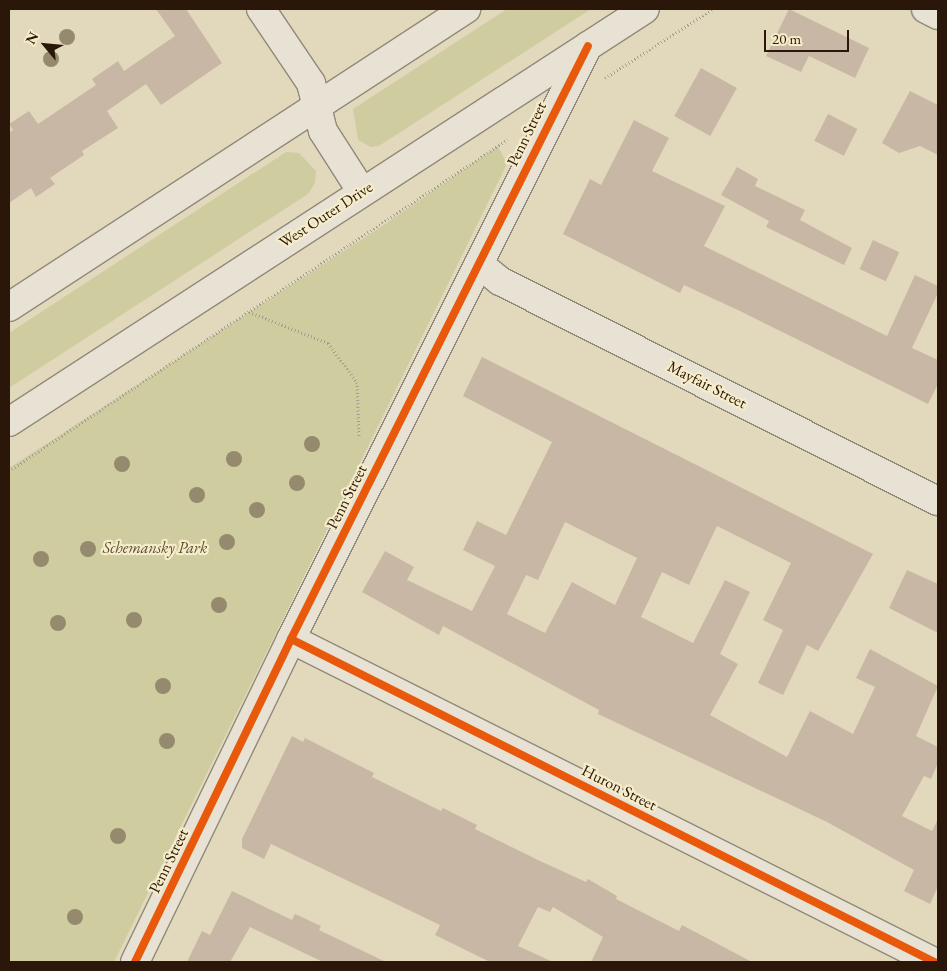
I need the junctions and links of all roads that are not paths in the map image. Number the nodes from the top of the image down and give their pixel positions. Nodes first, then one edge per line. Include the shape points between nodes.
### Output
1 (261, 9) edge
2 (466, 9) edge
3 (644, 9) edge
4 (926, 9) edge
5 (938, 15) edge
6 (588, 46) junction
7 (317, 105) junction
8 (362, 192) junction
9 (479, 264) junction
10 (9, 307) edge
11 (9, 422) edge
12 (938, 501) edge
13 (292, 639) junction
14 (135, 962) edge
15 (934, 962) edge

1 - 7 street via 311,83
2 - 7 street
3 - 6 street, West Outer Drive
4 - 5 street
6 - 8 street, West Outer Drive
6 - 9 street, Penn Street
7 - 8 street via 323,131
7 - 10 street
8 - 11 street, West Outer Drive
9 - 12 street, Mayfair Street via 500,281
9 - 13 street, Penn Street
13 - 14 street, Penn Street
13 - 15 street, Huron Street

